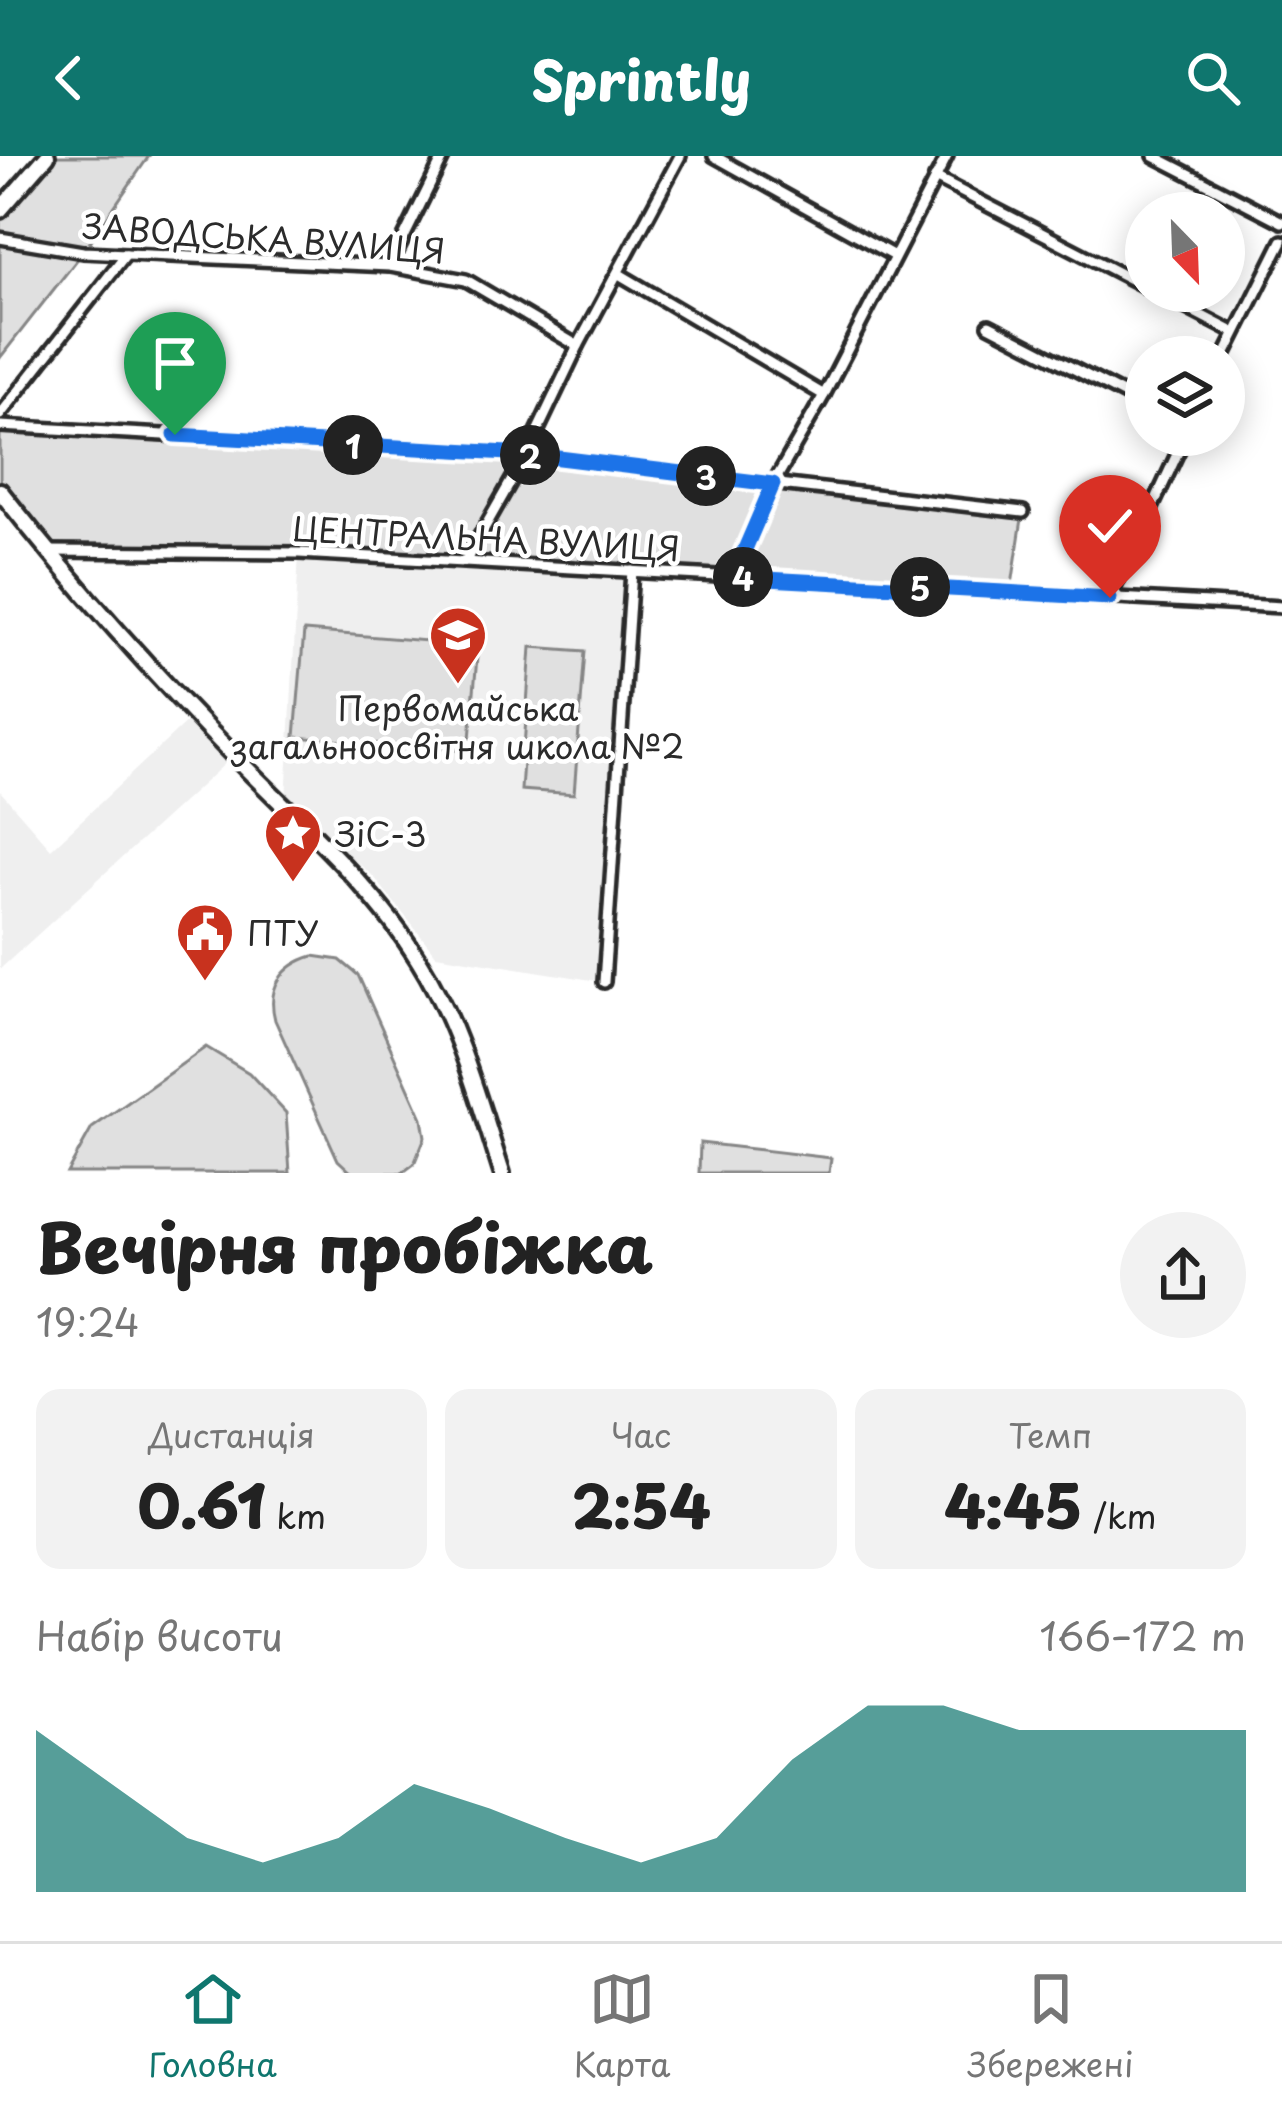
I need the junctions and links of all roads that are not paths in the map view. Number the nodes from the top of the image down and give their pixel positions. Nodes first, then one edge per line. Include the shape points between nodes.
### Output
1 (47, 156) edge
2 (444, 156) edge
3 (680, 156) edge
4 (714, 156) edge
5 (947, 156) edge
6 (1154, 156) edge
7 (935, 178) junction
8 (0, 210) edge
9 (1282, 221) edge
10 (0, 238) edge
11 (1282, 242) edge
12 (126, 254) junction
13 (894, 256) junction
14 (390, 266) junction
15 (619, 274) junction
16 (1125, 276) edge
17 (1194, 312) edge
18 (989, 325) dead end
19 (1235, 333) junction
20 (1234, 336) edge
21 (578, 346) junction
22 (824, 395) junction
23 (1125, 395) edge
24 (0, 416) edge
25 (0, 426) edge
26 (526, 454) junction
27 (1176, 456) edge
28 (773, 484) junction
29 (0, 491) edge
30 (1023, 512) dead end
31 (47, 551) junction
32 (465, 562) junction
33 (632, 571) junction
34 (733, 577) junction
35 (1110, 598) junction
36 (1282, 607) edge
37 (604, 982) dead end
38 (502, 1173) edge

1 - 8 street
2 - 14 street
3 - 15 street
4 - 13 street
5 - 7 street
6 - 9 street
7 - 13 street
7 - 16 street
10 - 12 street, ЗАВОДСЬКА ВУЛИЦЯ
11 - 19 street
12 - 14 street, ЗАВОДСЬКА ВУЛИЦЯ
12 - 24 street
13 - 22 street
14 - 21 street, ЗАВОДСЬКА ВУЛИЦЯ via 466,280
15 - 21 street
15 - 22 street
17 - 19 street
18 - 23 street
19 - 20 street
21 - 26 street
22 - 28 street
25 - 26 street
26 - 28 street
26 - 32 street
27 - 35 street
28 - 30 street
28 - 34 street
29 - 31 street
31 - 32 street, ЦЕНТРАЛЬНА ВУЛИЦЯ
31 - 38 street via 386,911 454,1033
32 - 33 street, ЦЕНТРАЛЬНА ВУЛИЦЯ
33 - 34 street, ЦЕНТРАЛЬНА ВУЛИЦЯ
33 - 37 street
34 - 35 street, ЦЕНТРАЛЬНА ВУЛИЦЯ
35 - 36 street, ЦЕНТРАЛЬНА ВУЛИЦЯ

